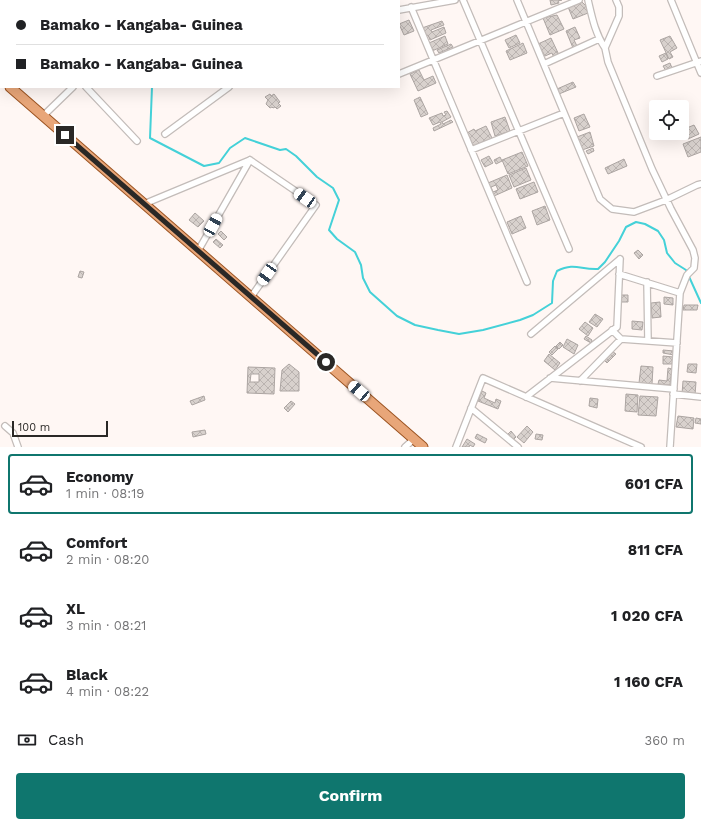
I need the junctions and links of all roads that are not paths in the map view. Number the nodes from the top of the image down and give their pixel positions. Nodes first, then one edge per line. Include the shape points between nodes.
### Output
1 (455, 0) edge
2 (463, 0) edge
3 (517, 0) edge
4 (578, 0) edge
5 (588, 0) edge
6 (616, 0) edge
7 (671, 0) edge
8 (411, 8) junction
9 (400, 10) edge
10 (526, 22) junction
11 (599, 39) junction
12 (480, 41) junction
13 (605, 48) junction
14 (433, 60) junction
15 (699, 61) edge
16 (544, 64) junction
17 (701, 73) edge
18 (400, 74) edge
19 (657, 76) dead end
20 (11, 88) edge
21 (72, 88) edge
22 (87, 88) edge
23 (228, 88) edge
24 (564, 113) junction
25 (43, 116) junction
26 (519, 131) junction
27 (165, 134) dead end
28 (137, 141) dead end
29 (471, 150) junction
30 (250, 160) junction
31 (701, 179) edge
32 (699, 185) edge
33 (666, 200) junction
34 (144, 204) junction
35 (569, 249) dead end
36 (198, 251) junction
37 (701, 259) edge
38 (695, 262) junction
39 (619, 274) junction
40 (527, 282) dead end
41 (647, 282) junction
42 (680, 292) junction
43 (251, 297) junction
44 (612, 330) junction
45 (531, 334) dead end
46 (621, 339) junction
47 (648, 341) junction
48 (677, 343) junction
49 (550, 378) junction
50 (580, 381) junction
51 (674, 392) junction
52 (526, 397) junction
53 (701, 397) edge
54 (471, 408) junction
55 (5, 426) dead end
56 (414, 439) junction
57 (18, 447) edge
58 (405, 447) edge
59 (423, 447) edge
60 (456, 447) edge
61 (518, 447) edge
62 (641, 447) edge
63 (670, 447) edge

1 - 8 street
2 - 12 street
3 - 10 street
4 - 10 street
5 - 11 street
6 - 13 street via 619,16
7 - 15 street
8 - 9 street
8 - 14 street
10 - 12 street
10 - 16 street
11 - 13 street
11 - 16 street
12 - 14 street
12 - 26 street
13 - 33 street via 608,62
14 - 18 street
14 - 29 street
15 - 17 street
15 - 19 street
16 - 24 street
20 - 25 main road
21 - 25 street
22 - 28 street
23 - 27 street
24 - 26 street
24 - 33 street via 600,199 612,209 634,212
25 - 34 main road
26 - 29 street
26 - 35 street
29 - 40 street
30 - 34 street
30 - 36 street
30 - 43 street via 316,205
31 - 32 street
32 - 33 street
33 - 38 street via 693,250
34 - 36 main road
36 - 43 main road
37 - 38 street
38 - 42 street
39 - 41 street
39 - 44 street via 617,327
39 - 45 street via 620,259
41 - 42 street
41 - 47 street
42 - 48 street
43 - 56 main road
44 - 46 street
44 - 49 street
46 - 47 street
46 - 50 street
47 - 48 street
48 - 51 street
49 - 50 street
49 - 52 street
50 - 51 street
51 - 53 street
51 - 63 street
52 - 54 street via 483,378
52 - 62 street
54 - 60 street
54 - 61 street
55 - 57 street via 13,433
56 - 58 street
56 - 59 main road

